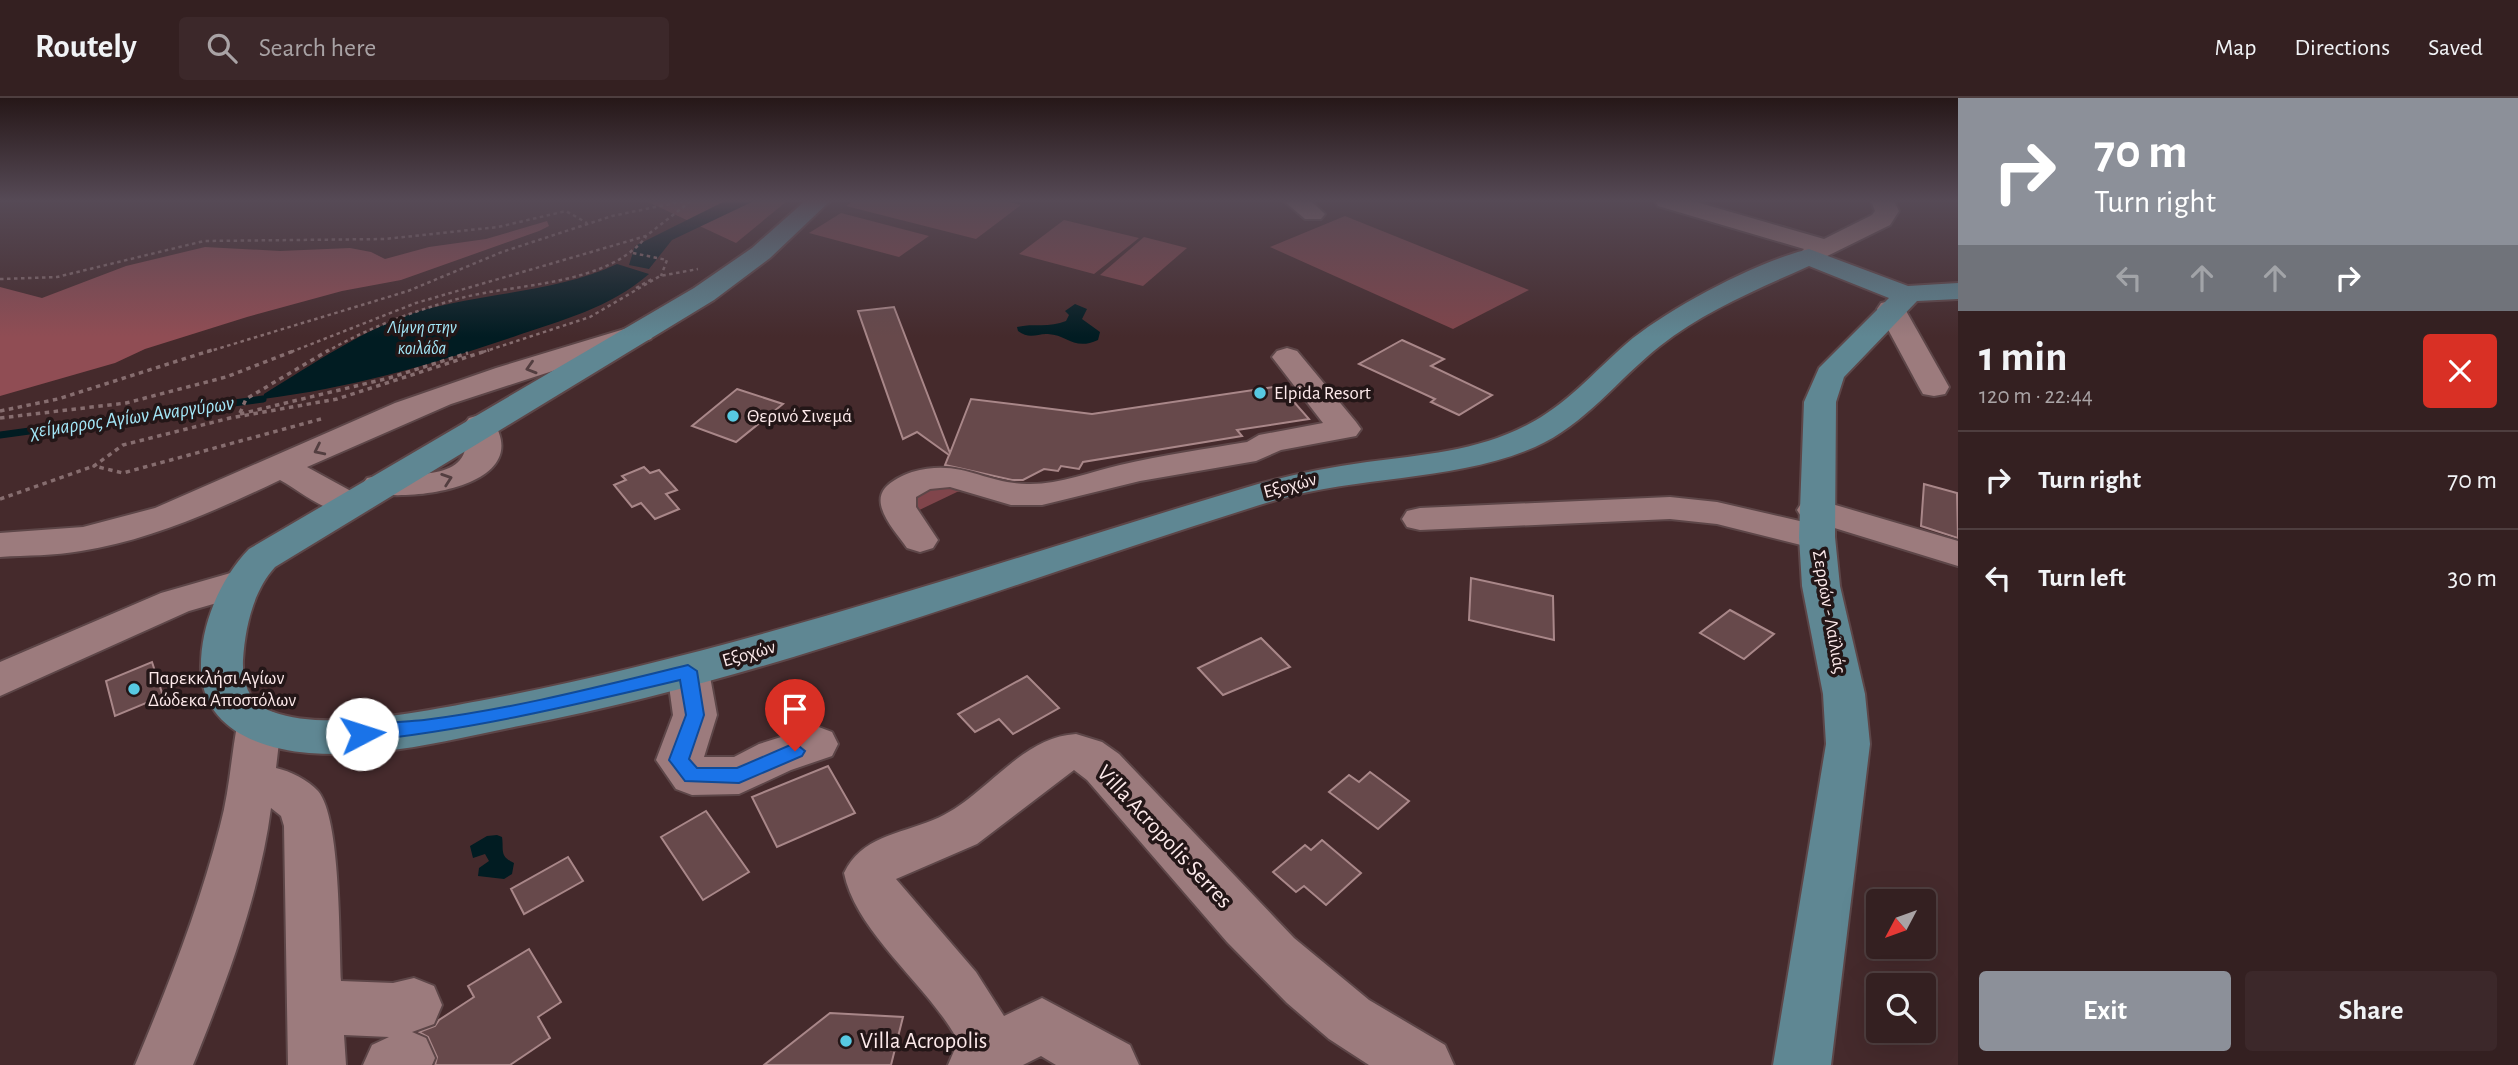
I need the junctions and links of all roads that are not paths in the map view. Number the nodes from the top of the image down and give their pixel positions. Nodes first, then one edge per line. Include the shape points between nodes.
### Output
1 (765, 246) edge
2 (1798, 246) edge
3 (1831, 246) edge
4 (1818, 253) junction
5 (1958, 291) edge
6 (1899, 302) junction
7 (643, 332) junction
8 (1287, 357) dead end
9 (1934, 387) dead end
10 (283, 467) junction
11 (363, 494) junction
12 (1420, 519) dead end
13 (1816, 523) junction
14 (920, 540) dead end
15 (0, 545) edge
16 (1958, 554) edge
17 (241, 583) junction
18 (688, 671) junction
19 (0, 680) edge
20 (259, 725) junction
21 (816, 744) dead end
22 (249, 790) junction
23 (314, 1007) junction
24 (404, 1043) edge
25 (981, 1058) edge
26 (164, 1065) edge
27 (317, 1065) edge
28 (1111, 1065) edge
29 (1424, 1065) edge
30 (1802, 1065) edge

1 - 7 main road, Εξοχών via 723,281
2 - 4 street
3 - 4 street
4 - 6 main road
4 - 18 main road, Εξοχών via 1739,287 1671,326 1628,356 1553,423 1520,442 1293,484 941,597
5 - 6 main road via 1920,291
6 - 9 street
6 - 13 main road, Σερρών - Λαϊλιάς via 1830,374 1824,386
7 -> 10 street via 375,423
7 - 11 main road, Εξοχών
8 - 14 street via 1345,429 1271,442 1256,451 1120,475 1074,490 1004,495 951,474 914,482 899,493 898,508
10 - 11 street
10 - 15 street via 131,528 93,538
11 - 17 main road, Εξοχών via 272,550
12 - 13 street via 1670,508
13 - 16 street
13 - 30 main road, Σερρών - Λαϊλιάς via 1821,586 1844,694 1847,744
17 - 19 street via 175,602
17 - 20 main road, Εξοχών via 227,629 222,678 237,712
18 - 20 main road, Εξοχών via 574,700 425,727 317,735
18 - 21 street via 695,715 679,760 692,776 739,775
20 - 22 street
22 - 23 street via 277,787 301,805 308,827
22 - 26 street via 241,839 211,943
23 - 24 street via 393,1010
23 - 27 street
25 - 28 street via 1042,1025
25 - 29 street, Villa Acropolis Serres via 981,1027 878,897 869,873 880,862 960,830 1054,760 1073,752 1103,767 1307,985 1363,1029

